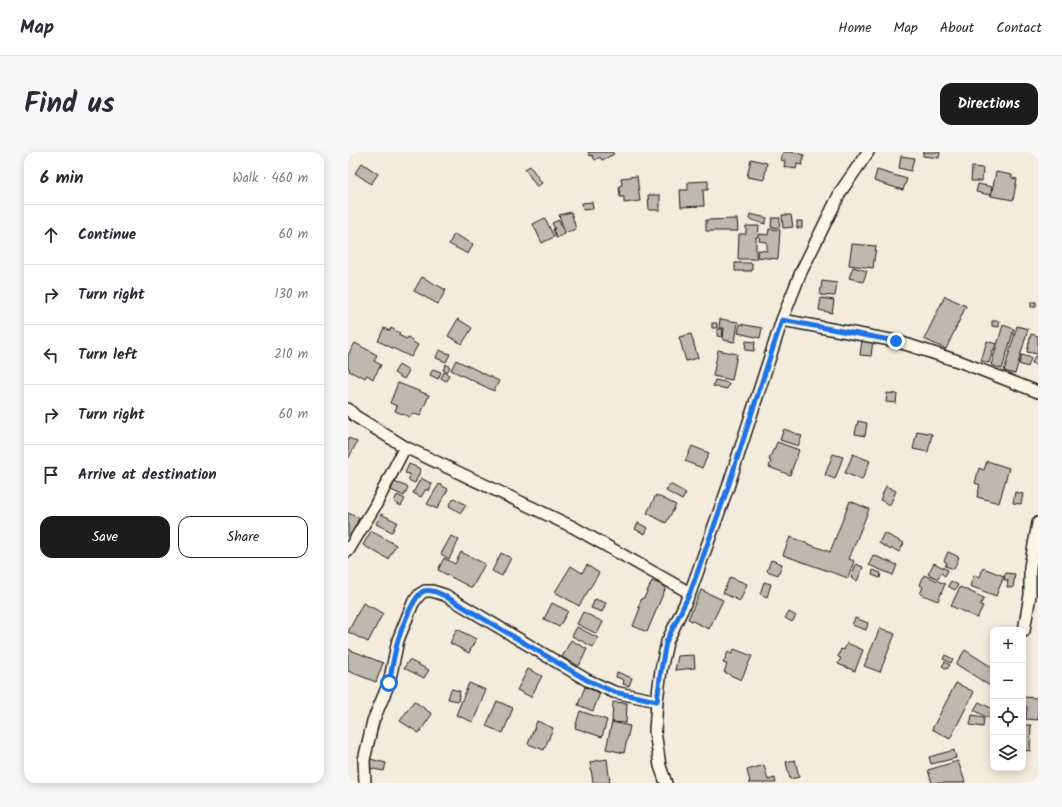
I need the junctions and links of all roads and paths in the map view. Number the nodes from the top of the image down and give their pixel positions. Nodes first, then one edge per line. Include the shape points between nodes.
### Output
1 (868, 152) edge
2 (782, 320) junction
3 (1038, 392) edge
4 (348, 409) edge
5 (405, 447) junction
6 (1038, 523) edge
7 (348, 551) edge
8 (690, 593) junction
9 (1025, 627) edge
10 (657, 701) junction
11 (365, 783) edge
12 (666, 783) edge

1 - 2 street via 831,210 801,272
2 - 3 street via 896,341 961,362
2 - 8 street via 728,487
4 - 5 street
5 - 7 street via 375,506
5 - 8 street via 573,527
6 - 9 street via 1030,567 1030,595
8 - 10 street via 666,642
10 - 11 street via 614,692 587,680 445,596 425,591 413,604 398,640 389,683 373,721 364,760
10 - 12 street via 655,731 660,766

